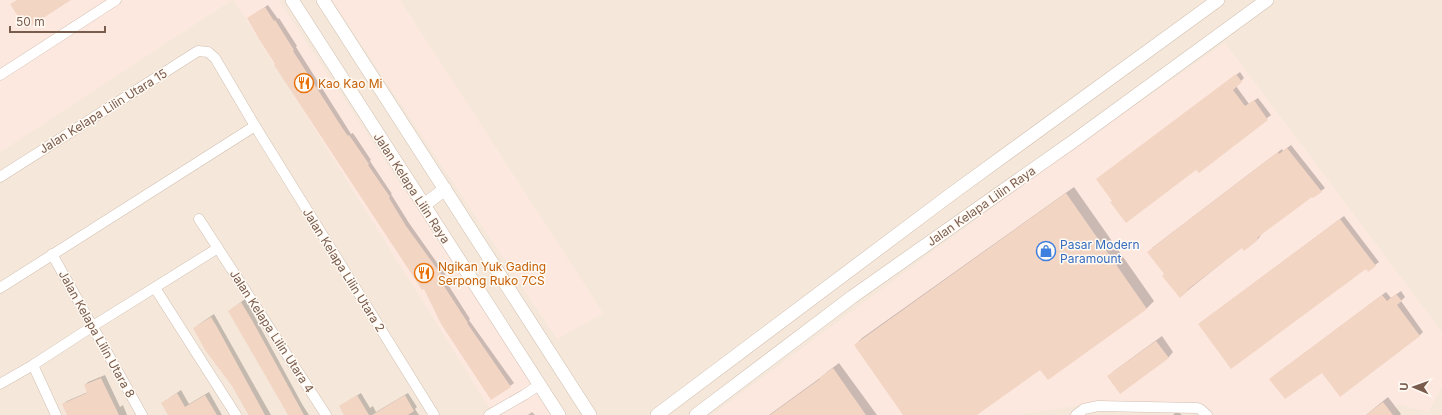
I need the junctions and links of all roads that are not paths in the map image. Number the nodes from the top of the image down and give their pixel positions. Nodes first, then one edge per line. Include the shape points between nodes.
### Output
1 (116, 0) edge
2 (292, 0) edge
3 (323, 0) edge
4 (1218, 0) edge
5 (1267, 0) edge
6 (208, 52) joint
7 (0, 75) edge
8 (255, 126) junction
9 (0, 177) edge
10 (445, 189) junction
11 (424, 205) junction
12 (200, 219) dead end
13 (218, 248) junction
14 (52, 254) junction
15 (0, 288) edge
16 (155, 288) junction
17 (93, 326) junction
18 (34, 365) junction
19 (0, 384) edge
20 (539, 385) junction
21 (56, 415) edge
22 (142, 415) edge
23 (236, 415) edge
24 (326, 415) edge
25 (434, 415) edge
26 (489, 415) edge
27 (559, 415) edge
28 (590, 415) edge
29 (657, 415) edge
30 (696, 415) edge
31 (1076, 415) edge
32 (1207, 415) edge

1 - 7 street
2 - 11 street, Jalan Kelapa Lilin Raya
3 - 10 street
4 - 29 street, Jalan Kelapa Lilin Raya via 950,195
5 - 30 street, Jalan Kelapa Lilin Raya via 1075,140 852,297
6 - 8 street, Jalan Kelapa Lilin Utara 2 via 215,58
6 - 9 street, Jalan Kelapa Lilin Utara 15 via 198,51
8 - 14 street
8 - 25 street, Jalan Kelapa Lilin Utara 2
10 - 11 street
10 - 28 street
11 - 20 street, Jalan Kelapa Lilin Raya
12 - 13 street, Jalan Kelapa Lilin Utara 4
13 - 16 street
13 - 24 street, Jalan Kelapa Lilin Utara 4
14 - 15 street
14 - 17 street, Jalan Kelapa Lilin Utara 8
16 - 17 street
16 - 23 street
17 - 18 street
17 - 22 street, Jalan Kelapa Lilin Utara 8
18 - 19 street
18 - 21 street
20 - 26 street
20 - 27 street, Jalan Kelapa Lilin Raya
31 - 32 street via 1084,409 1110,406 1196,408

